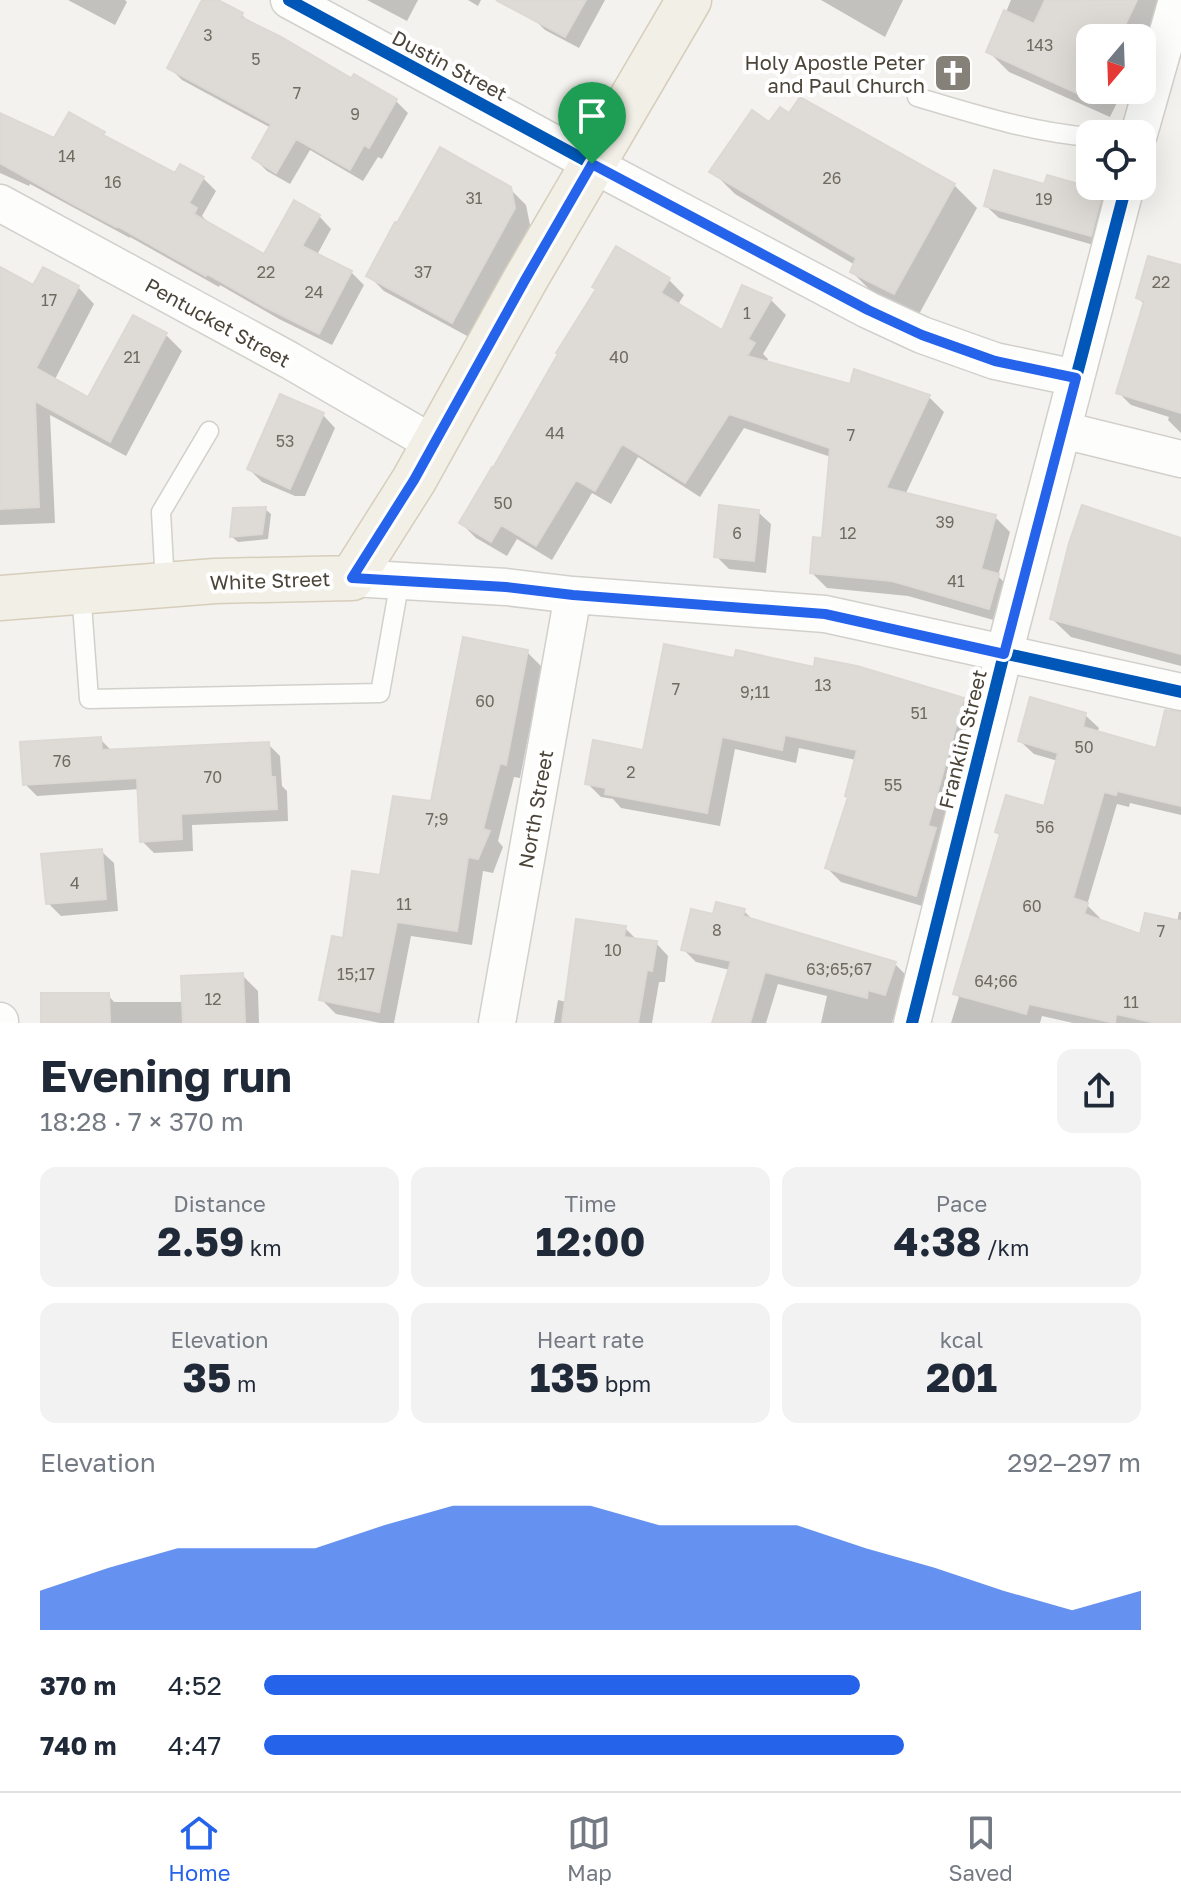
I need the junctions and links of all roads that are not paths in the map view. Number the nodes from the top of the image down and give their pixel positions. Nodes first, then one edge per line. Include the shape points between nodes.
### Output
1 (289, 0) edge
2 (689, 0) edge
3 (1177, 0) edge
4 (917, 97) dead end
5 (1143, 120) edge
6 (1076, 136) edge
7 (592, 164) junction
8 (1122, 200) edge
9 (0, 203) edge
10 (1076, 378) junction
11 (1063, 430) junction
12 (209, 431) dead end
13 (434, 444) junction
14 (1181, 459) edge
15 (352, 578) junction
16 (400, 580) junction
17 (165, 585) junction
18 (81, 591) junction
19 (573, 595) junction
20 (0, 598) edge
21 (1004, 654) junction
22 (1181, 692) edge
23 (497, 1023) edge
24 (912, 1023) edge

1 - 7 street, Dustin Street
2 - 7 main road, White Street
3 - 5 street
4 - 6 lane
7 - 10 street, Dustin Street via 922,335 995,361
7 - 13 main road, White Street
8 - 10 street, Franklin Street
9 - 13 street, Pentucket Street
10 - 11 street, Franklin Street
11 - 14 street
11 - 21 street, Franklin Street
12 - 17 lane via 161,512
13 - 15 main road, White Street
15 - 16 street
15 - 17 main road, White Street
16 - 18 lane via 380,693 89,699
16 - 19 street
17 - 18 main road, White Street
18 - 20 main road, White Street
19 - 21 street via 825,614
19 - 23 street, North Street
21 - 22 street
21 - 24 street, Franklin Street

